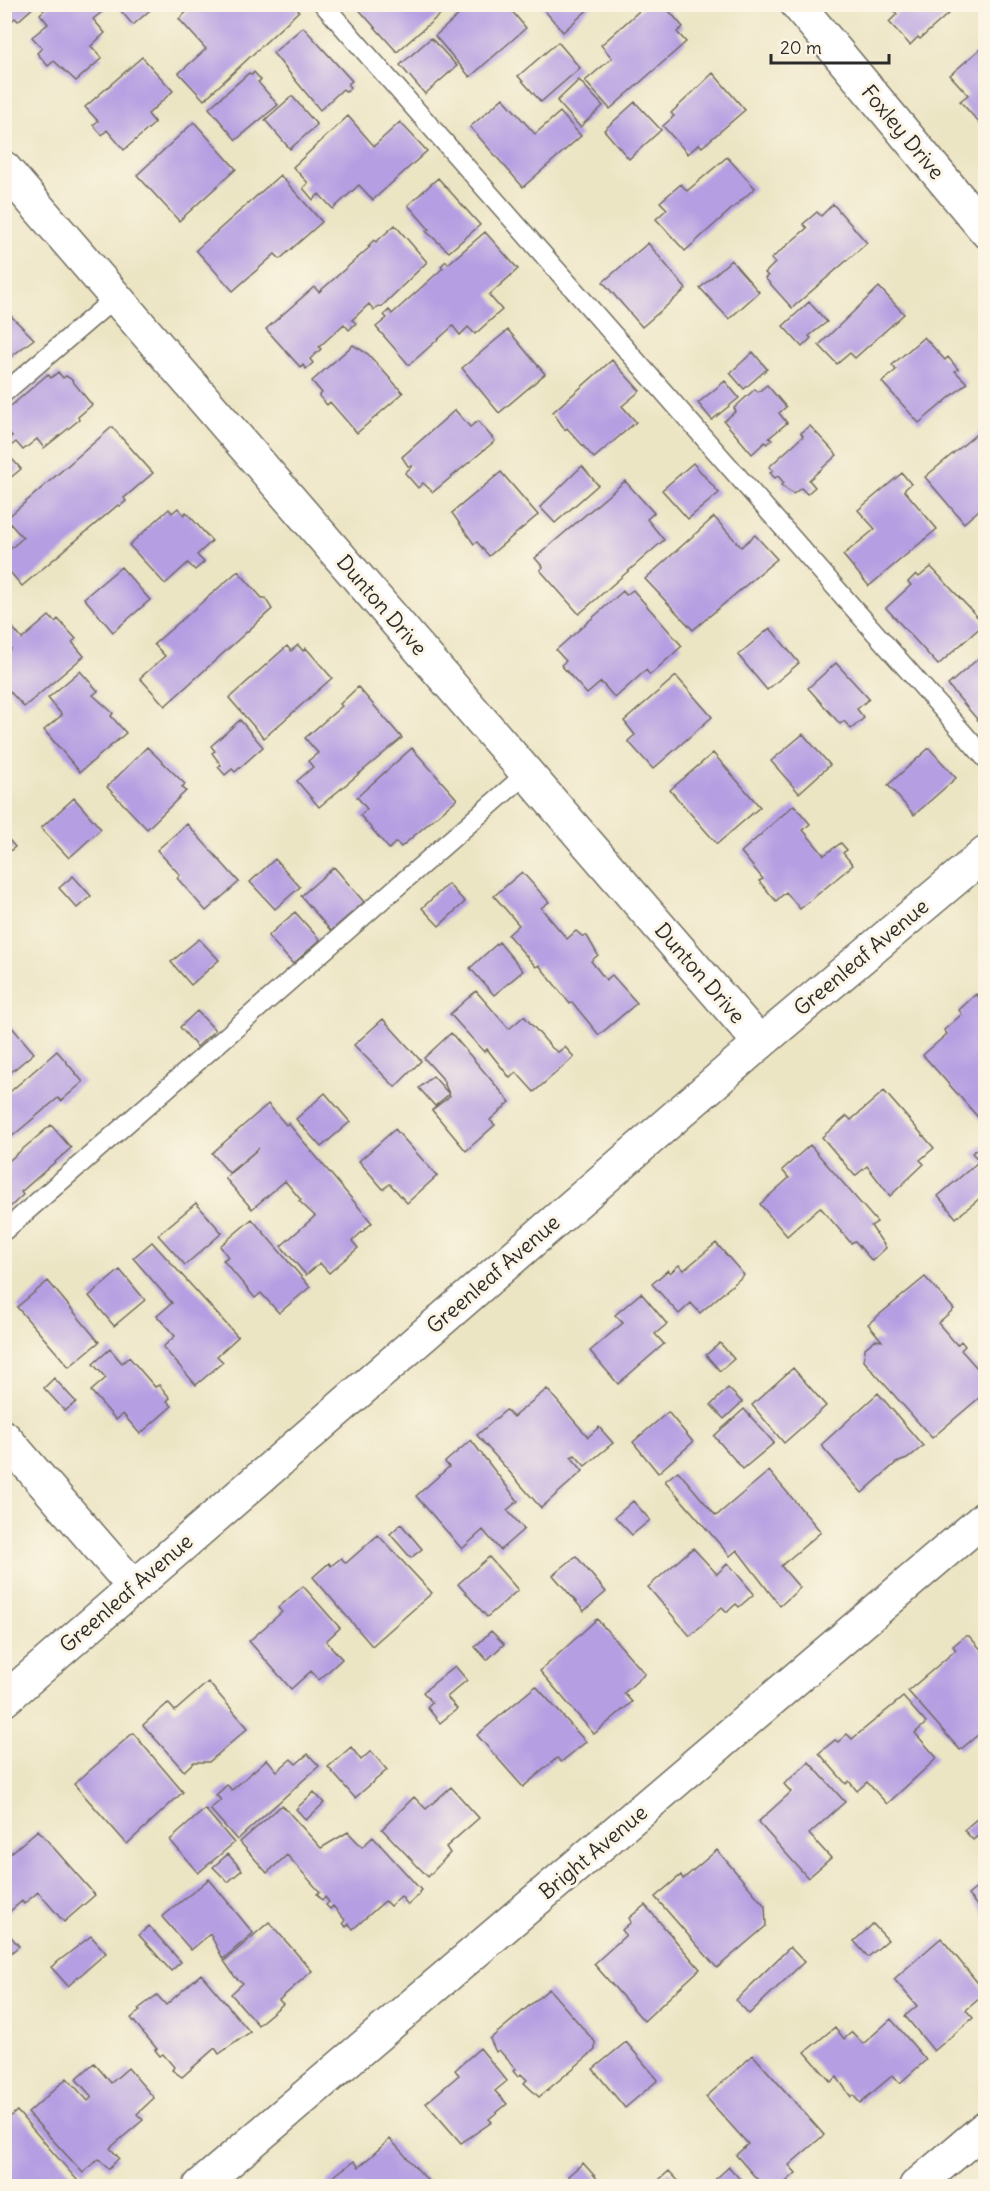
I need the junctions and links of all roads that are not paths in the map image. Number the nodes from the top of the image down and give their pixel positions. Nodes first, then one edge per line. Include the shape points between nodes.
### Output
1 (323, 4) edge
2 (797, 4) edge
3 (4, 168) edge
4 (986, 231) edge
5 (116, 297) junction
6 (4, 393) edge
7 (986, 759) edge
8 (527, 773) junction
9 (986, 853) edge
10 (760, 1043) junction
11 (4, 1230) edge
12 (4, 1437) edge
13 (986, 1517) edge
14 (133, 1586) junction
15 (4, 1700) edge
16 (986, 2127) edge
17 (200, 2187) edge
18 (916, 2187) edge

1 - 7 lane
2 - 4 street, Foxley Drive
3 - 5 street, Dunton Drive
5 - 6 lane
5 - 8 street, Dunton Drive
8 - 10 street, Dunton Drive
8 - 11 lane
9 - 10 street, Greenleaf Avenue
10 - 14 street, Greenleaf Avenue
12 - 14 street
13 - 17 street, Bright Avenue
14 - 15 street, Greenleaf Avenue
16 - 18 street

